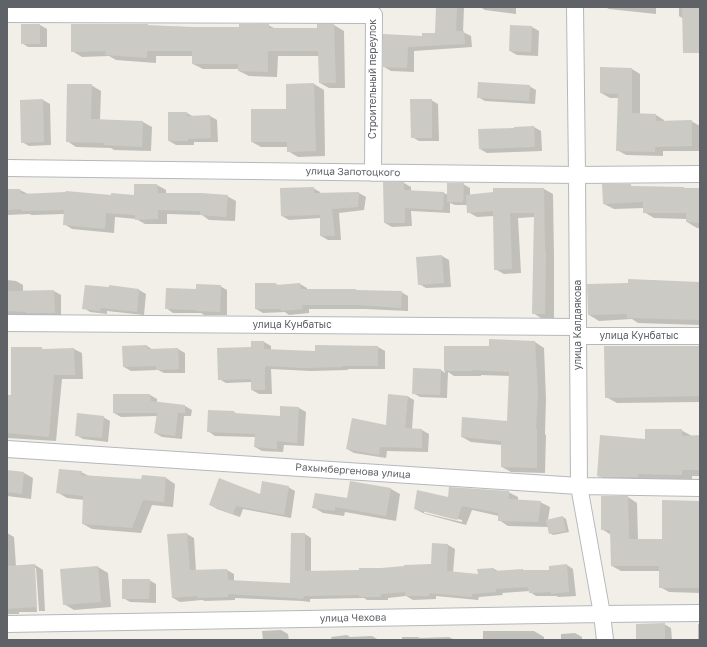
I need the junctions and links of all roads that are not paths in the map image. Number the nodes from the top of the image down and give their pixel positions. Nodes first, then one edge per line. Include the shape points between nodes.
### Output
1 (574, 7) edge
2 (7, 14) edge
3 (7, 168) edge
4 (373, 173) junction
5 (700, 174) edge
6 (577, 175) junction
7 (7, 323) edge
8 (578, 331) junction
9 (700, 336) edge
10 (7, 449) edge
11 (579, 486) junction
12 (700, 488) edge
13 (602, 614) junction
14 (700, 614) edge
15 (7, 624) edge
16 (604, 640) edge

1 - 6 street, улица Калдаякова
2 - 4 street, Строительный переулок via 374,15
3 - 4 street, улица Запотоцкого
4 - 6 street, улица Запотоцкого
5 - 6 street, улица Запотоцкого
6 - 8 street, улица Калдаякова
7 - 8 street, улица Кунбатыс
8 - 9 street, улица Кунбатыс
8 - 11 street, улица Калдаякова
10 - 11 street, Рахымбергенова улица
11 - 12 street, Рахымбергенова улица
11 - 13 street, улица Калдаякова
13 - 14 street, улица Чехова
13 - 15 street, улица Чехова
13 - 16 street, улица Калдаякова

